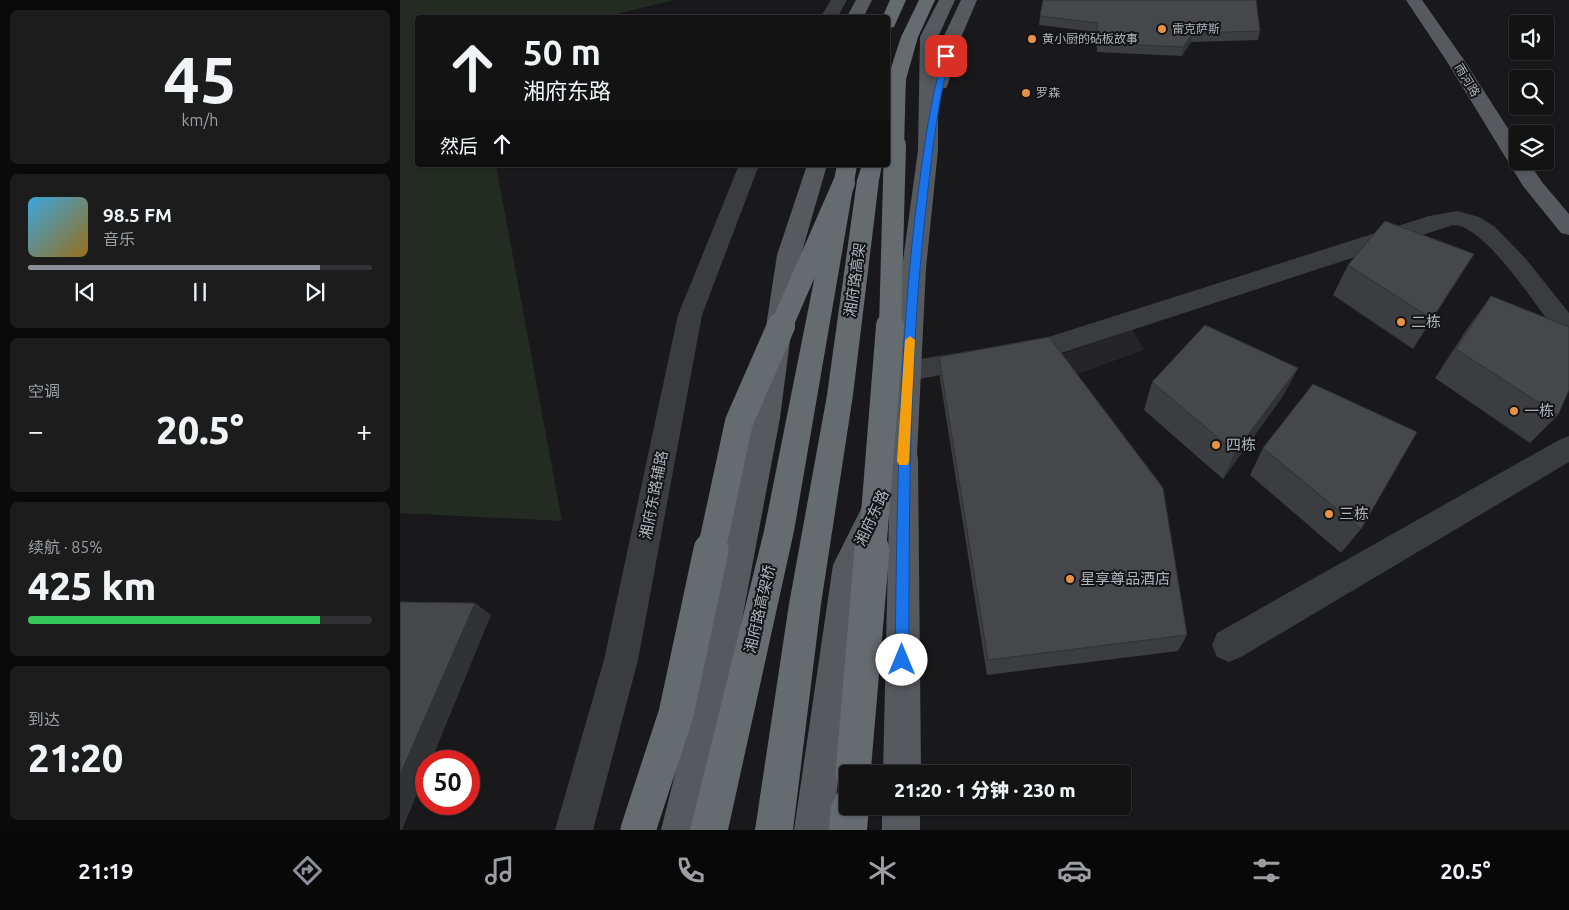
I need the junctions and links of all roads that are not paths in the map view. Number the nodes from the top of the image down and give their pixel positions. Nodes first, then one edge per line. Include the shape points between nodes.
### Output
1 (839, 0) edge
2 (864, 0) edge
3 (898, 0) edge
4 (927, 0) edge
5 (948, 0) edge
6 (969, 0) edge
7 (1414, 0) edge
8 (1431, 0) edge
9 (830, 15) edge
10 (856, 15) edge
11 (890, 18) edge
12 (897, 76) junction
13 (890, 102) edge
14 (1512, 125) edge
15 (1509, 147) edge
16 (928, 150) junction
17 (748, 167) edge
18 (816, 167) edge
19 (871, 167) edge
20 (1524, 170) edge
21 (1545, 170) edge
22 (845, 174) edge
23 (1569, 200) edge
24 (1569, 228) edge
25 (1569, 330) edge
26 (908, 371) junction
27 (805, 387) joint
28 (1569, 448) edge
29 (904, 451) junction
30 (1229, 645) dead end
31 (854, 765) edge
32 (902, 765) edge
33 (849, 815) edge
34 (901, 815) edge
35 (574, 830) edge
36 (638, 830) edge
37 (680, 830) edge
38 (709, 830) edge
39 (774, 830) edge
40 (813, 830) edge
41 (848, 830) edge
42 (901, 830) edge

1 - 9 street
2 - 10 main road
3 - 11 highway
4 - 12 highway
5 - 16 main road, 湘府东路 via 929,37
6 - 16 main road via 948,48
7 - 15 main road, 雨河路
8 - 14 main road, 雨河路
12 - 13 highway, bridge
12 - 31 highway, bridge via 891,308
16 - 26 main road, 湘府东路 via 914,268
17 - 35 street, 湘府东路辅路 via 690,315 621,660
18 - 37 main road via 789,255 766,418 701,742
19 - 39 highway, 湘府路高架
20 - 24 main road, 雨河路
21 - 23 main road
22 - 27 highway, 湘府路高架, bridge
22 - 36 highway, bridge via 739,422 676,714
25 - 26 street via 1524,270 1488,233 1458,217 1040,350
26 - 29 main road, 湘府东路
27 - 38 highway, 湘府路高架桥 via 779,530
28 - 30 street
29 - 32 main road
29 - 40 main road, 湘府东路 via 849,565
33 - 41 highway
34 - 42 main road

